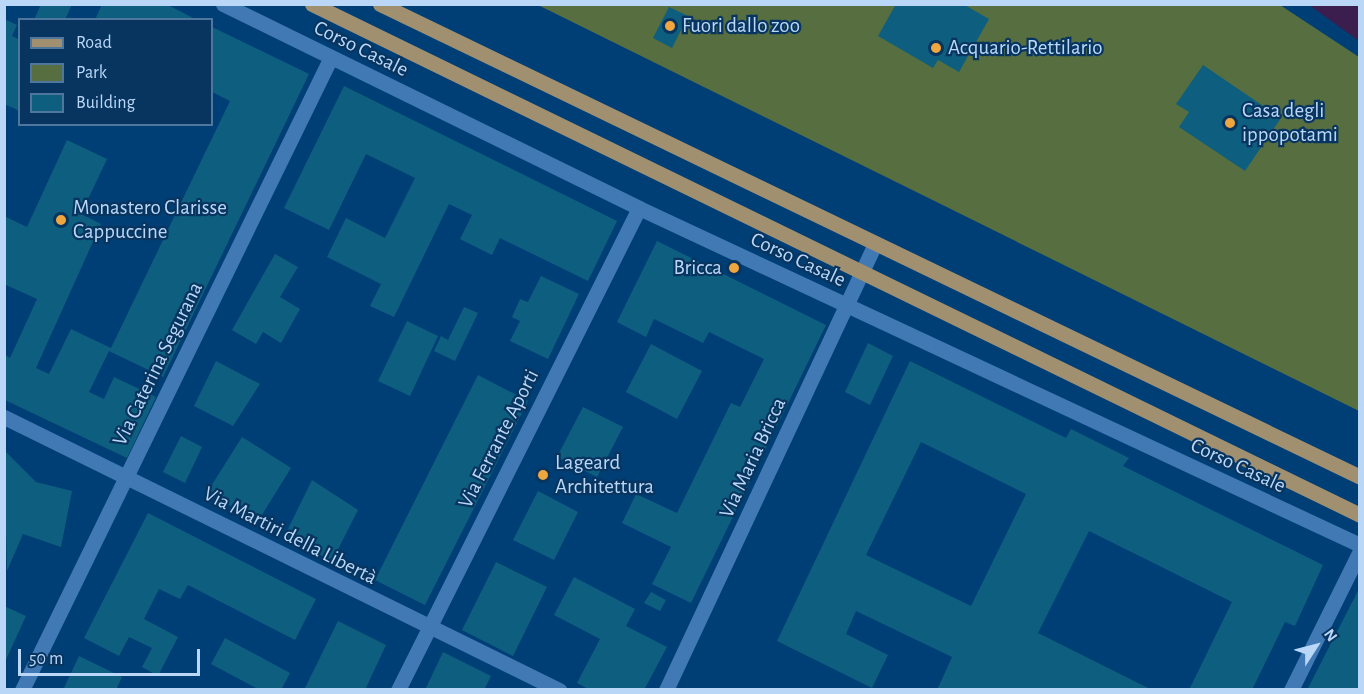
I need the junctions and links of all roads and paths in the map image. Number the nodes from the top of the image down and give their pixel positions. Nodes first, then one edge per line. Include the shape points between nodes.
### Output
1 (223, 4) edge
2 (312, 4) edge
3 (380, 4) edge
4 (331, 57) junction
5 (639, 208) junction
6 (875, 243) junction
7 (862, 273) junction
8 (848, 306) junction
9 (4, 417) edge
10 (127, 477) junction
11 (1359, 477) edge
12 (1359, 515) edge
13 (1359, 545) edge
14 (1359, 551) edge
15 (428, 629) junction
16 (22, 690) edge
17 (398, 690) edge
18 (559, 690) edge
19 (666, 690) edge
20 (1291, 690) edge

1 - 4 street, Corso Casale
2 - 7 main road, Corso Casale
3 - 6 main road, Corso Casale
4 - 5 street, Corso Casale
4 - 10 street, Via Caterina Segurana
5 - 8 street, Corso Casale
5 - 15 street, Via Ferrante Aporti
6 - 7 street, Via Maria Bricca
6 - 11 main road, Corso Casale
7 - 8 street, Via Maria Bricca
7 - 12 main road, Corso Casale
8 - 13 street, Corso Casale
8 - 19 street, Via Maria Bricca
9 - 10 street, Via Martiri della Libertà
10 - 15 street, Via Martiri della Libertà
10 - 16 street, Via Caterina Segurana
14 - 20 street
15 - 17 street, Via Ferrante Aporti
15 - 18 street, Via Martiri della Libertà

